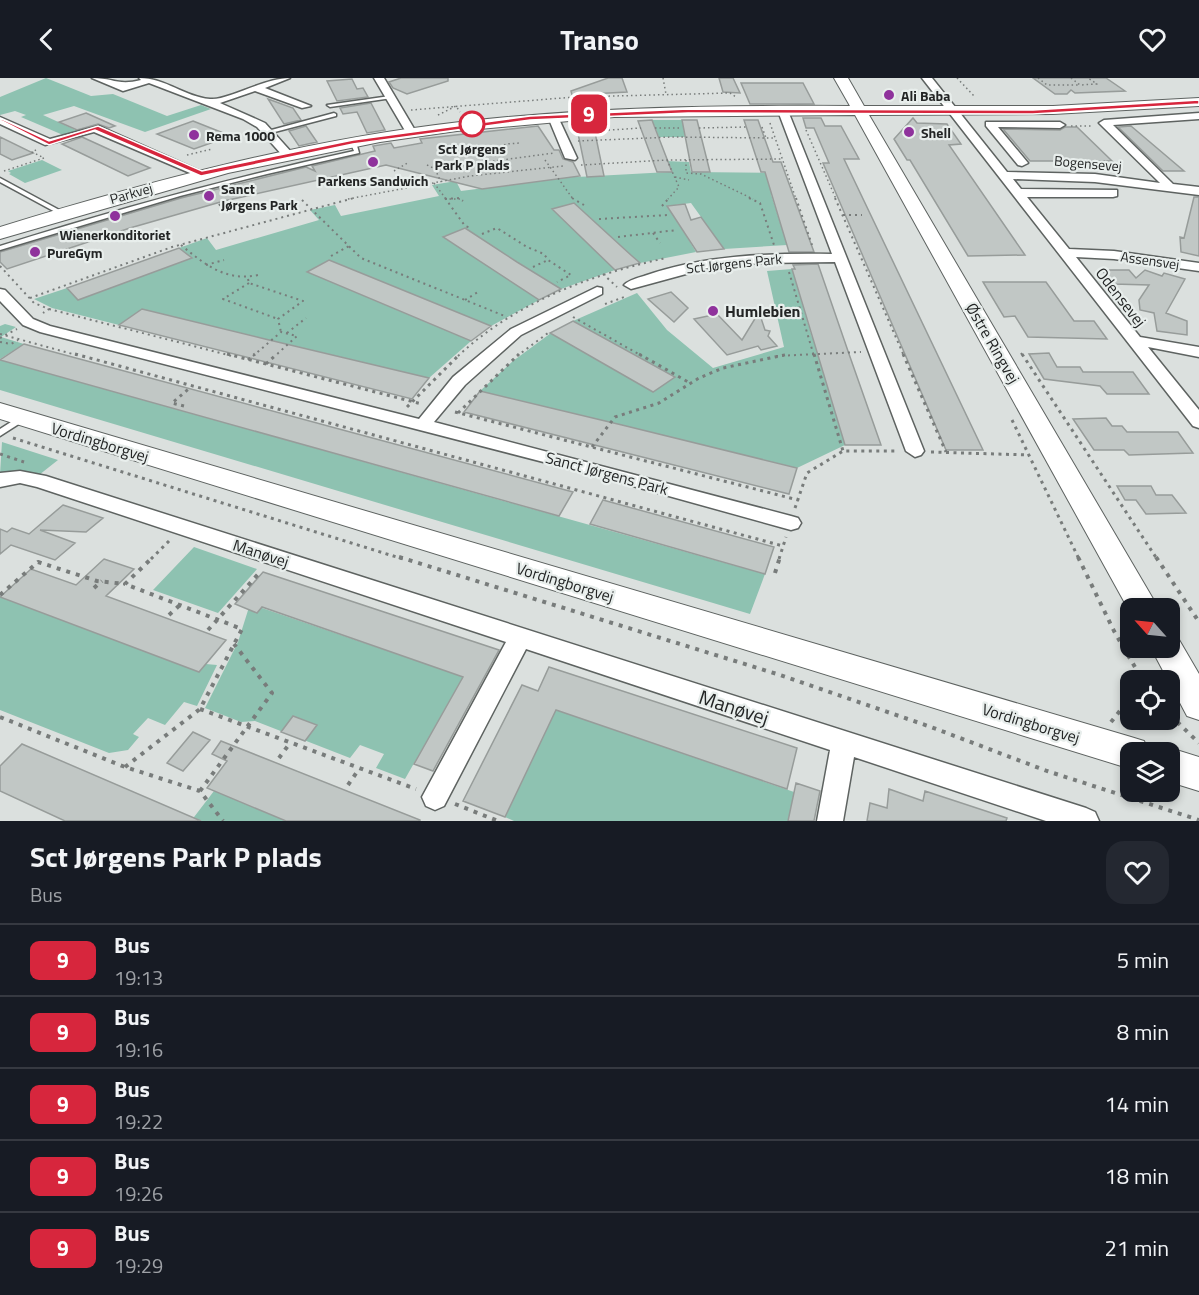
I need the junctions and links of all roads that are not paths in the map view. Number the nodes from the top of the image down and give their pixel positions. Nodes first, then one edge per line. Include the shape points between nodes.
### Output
1 (97, 78) edge
2 (285, 78) edge
3 (379, 78) edge
4 (841, 78) edge
5 (927, 78) edge
6 (147, 79) edge
7 (162, 85) junction
8 (255, 88) junction
9 (143, 90) dead end
10 (390, 97) junction
11 (209, 102) junction
12 (1199, 102) edge
13 (330, 105) dead end
14 (306, 106) dead end
15 (188, 107) dead end
16 (860, 110) junction
17 (954, 112) junction
18 (334, 115) dead end
19 (779, 115) junction
20 (1199, 116) edge
21 (553, 117) junction
22 (0, 120) edge
23 (1060, 124) road end
24 (267, 132) junction
25 (411, 132) junction
26 (353, 142) junction
27 (979, 144) junction
28 (1006, 144) junction
29 (287, 154) junction
30 (571, 158) dead end
31 (1022, 163) dead end
32 (201, 174) junction
33 (1003, 175) junction
34 (0, 180) edge
35 (1169, 187) junction
36 (1199, 191) edge
37 (1017, 193) junction
38 (1049, 193) junction
39 (1113, 193) dead end
40 (1058, 204) dead end
41 (61, 213) junction
42 (0, 233) edge
43 (0, 248) edge
44 (1065, 253) junction
45 (840, 258) junction
46 (1199, 267) edge
47 (629, 290) road end
48 (597, 299) road end
49 (4, 300) edge
50 (1134, 340) junction
51 (1199, 352) edge
52 (1199, 422) edge
53 (8, 425) edge
54 (422, 426) junction
55 (915, 451) road end
56 (0, 480) edge
57 (791, 523) road end
58 (1138, 598) edge
59 (520, 638) junction
60 (1173, 658) edge
61 (1199, 705) edge
62 (844, 743) junction
63 (1120, 750) edge
64 (1180, 768) edge
65 (1199, 774) edge
66 (435, 797) road end
67 (830, 821) edge
68 (1086, 821) edge

1 - 6 street via 123,88
2 - 8 street
3 - 10 street
4 - 16 street, Østre Ringvej
5 - 17 street, Odensevej
6 - 7 street
7 - 9 street
7 - 11 street
8 - 11 street
8 - 14 street
10 - 13 lane
10 - 25 street
11 - 15 street
11 - 24 street via 247,117
12 - 17 street, Parkvej via 1087,110
16 - 17 street, Parkvej
16 - 19 street, Parkvej
16 - 58 street, Østre Ringvej
17 - 27 street, Odensevej
18 - 24 lane
19 - 21 street, Parkvej via 614,112
19 - 45 street via 791,155
20 - 35 street, Bogensevej via 1104,123
21 - 25 street, Parkvej
21 - 30 street
22 - 32 street via 49,143 95,128
23 - 28 street via 990,124
24 - 29 street
25 - 26 street, Parkvej
26 - 29 street, Parkvej
26 - 43 lane via 357,153 210,185
27 - 28 street
27 - 33 street, Odensevej
28 - 31 street
29 - 32 street, Parkvej
32 - 41 street, Parkvej
33 - 35 street, Bogensevej via 1095,178
33 - 37 street, Odensevej
34 - 41 lane
35 - 36 street, Bogensevej
37 - 38 street
37 - 44 street, Odensevej
38 - 39 street
38 - 40 street
41 - 42 street, Parkvej
44 - 46 street, Assensvej via 1124,256
44 - 50 street, Odensevej
45 - 47 street, Sct Jørgens Park via 780,252 699,264 659,274
45 - 55 street
48 - 54 street via 516,333 459,381
49 - 54 street, Sanct Jørgens Park via 28,322 57,332
50 - 51 street
50 - 52 street, Odensevej
53 - 63 street, Vordingborgvej
54 - 57 street, Sanct Jørgens Park
56 - 59 street, Manøvej via 20,477 39,481
59 - 62 street, Manøvej
59 - 66 street
60 - 61 street
62 - 67 street
62 - 68 street, Manøvej
64 - 65 street

